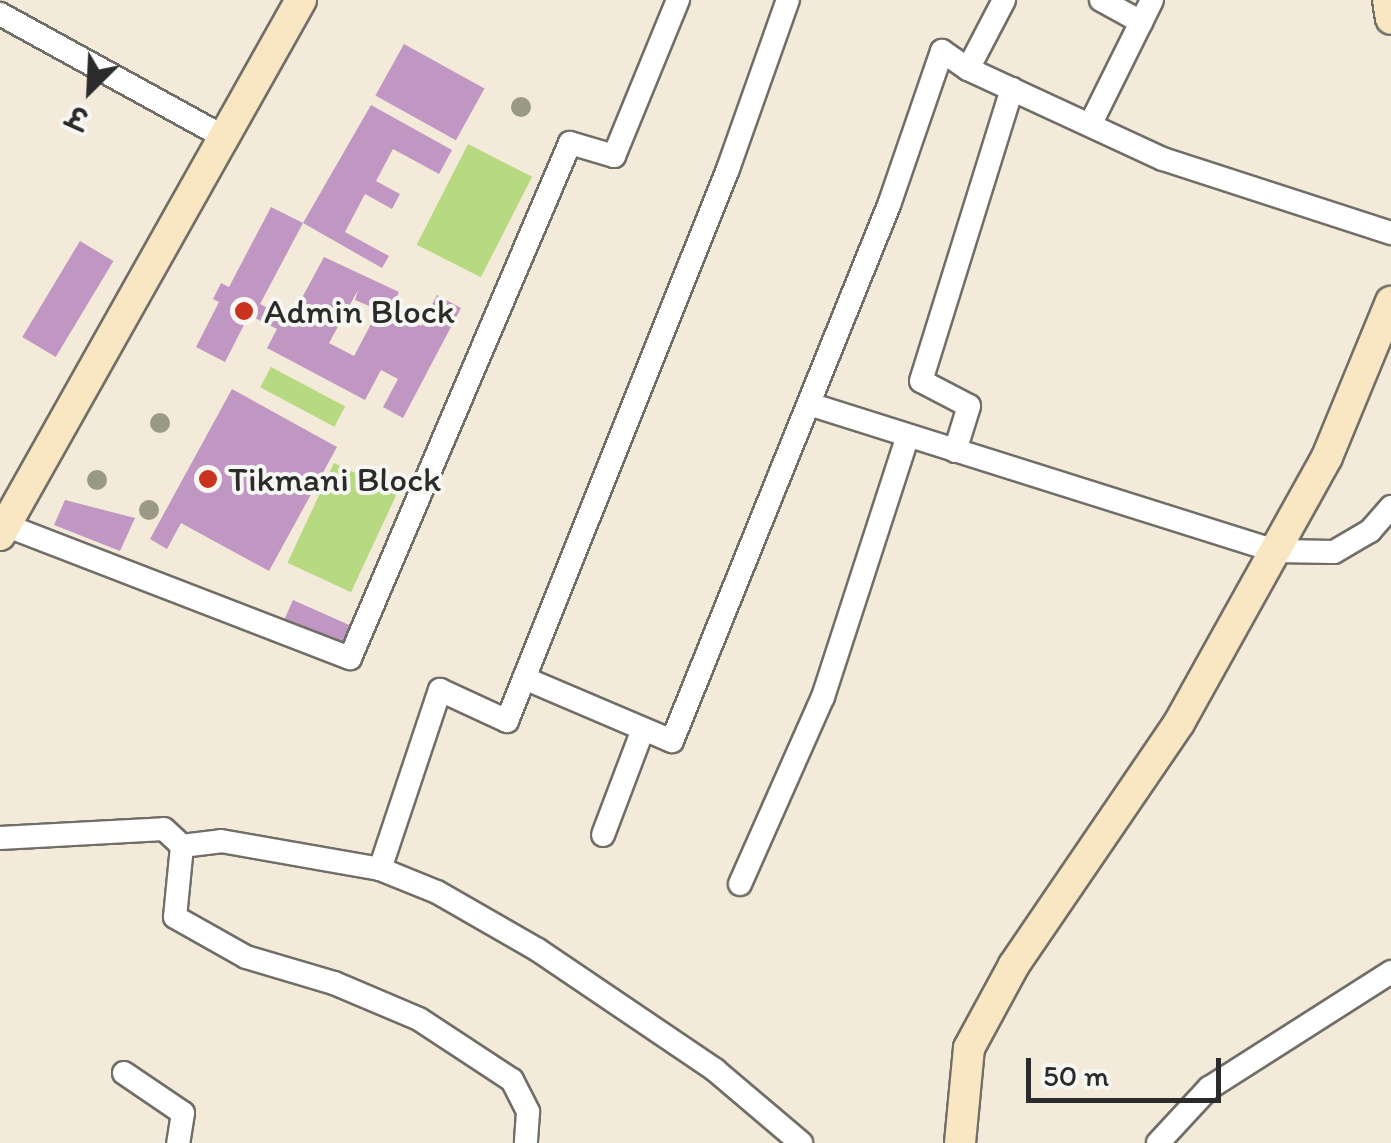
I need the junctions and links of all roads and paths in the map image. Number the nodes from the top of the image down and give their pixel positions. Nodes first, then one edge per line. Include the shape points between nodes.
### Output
1 (301, 0) edge
2 (678, 0) edge
3 (788, 0) edge
4 (1004, 0) edge
5 (1101, 0) edge
6 (1152, 0) edge
7 (1388, 0) edge
8 (0, 14) edge
9 (1391, 18) edge
10 (1141, 22) junction
11 (968, 69) junction
12 (1012, 90) junction
13 (1091, 123) junction
14 (224, 137) junction
15 (1391, 233) edge
16 (1391, 302) edge
17 (809, 404) junction
18 (908, 436) junction
19 (955, 451) junction
20 (1391, 507) edge
21 (4, 519) edge
22 (1275, 551) junction
23 (524, 678) junction
24 (642, 729) junction
25 (602, 835) dead end
26 (0, 838) edge
27 (182, 846) junction
28 (380, 870) junction
29 (740, 884) dead end
30 (1391, 972) edge
31 (124, 1073) dead end
32 (178, 1143) edge
33 (526, 1143) edge
34 (801, 1143) edge
35 (960, 1143) edge
36 (1158, 1143) edge

1 - 14 street
2 - 21 street via 614,156 570,142 350,658
3 - 23 street via 728,169
4 - 11 street
5 - 10 street
6 - 10 street
7 - 9 street
8 - 14 street
10 - 13 street
11 - 12 street
11 - 17 street via 942,51
12 - 13 street
12 - 19 street via 921,381 970,406
13 - 15 street via 1163,159
14 - 21 street via 113,342
16 - 22 street via 1327,457
17 - 18 street
17 - 24 street via 672,741
18 - 19 street
18 - 29 street via 823,697
19 - 22 street
20 - 22 street via 1370,531 1334,552
22 - 35 street via 1179,723 1014,965 969,1048
23 - 24 street
23 - 28 street via 507,720 440,690
24 - 25 street
26 - 27 street via 164,829
27 - 28 street via 220,841
27 - 33 street via 175,917 246,957 334,983 419,1019 512,1080 528,1112
28 - 34 street via 437,892 538,950 716,1070
30 - 36 street via 1209,1088
31 - 32 street via 183,1113

